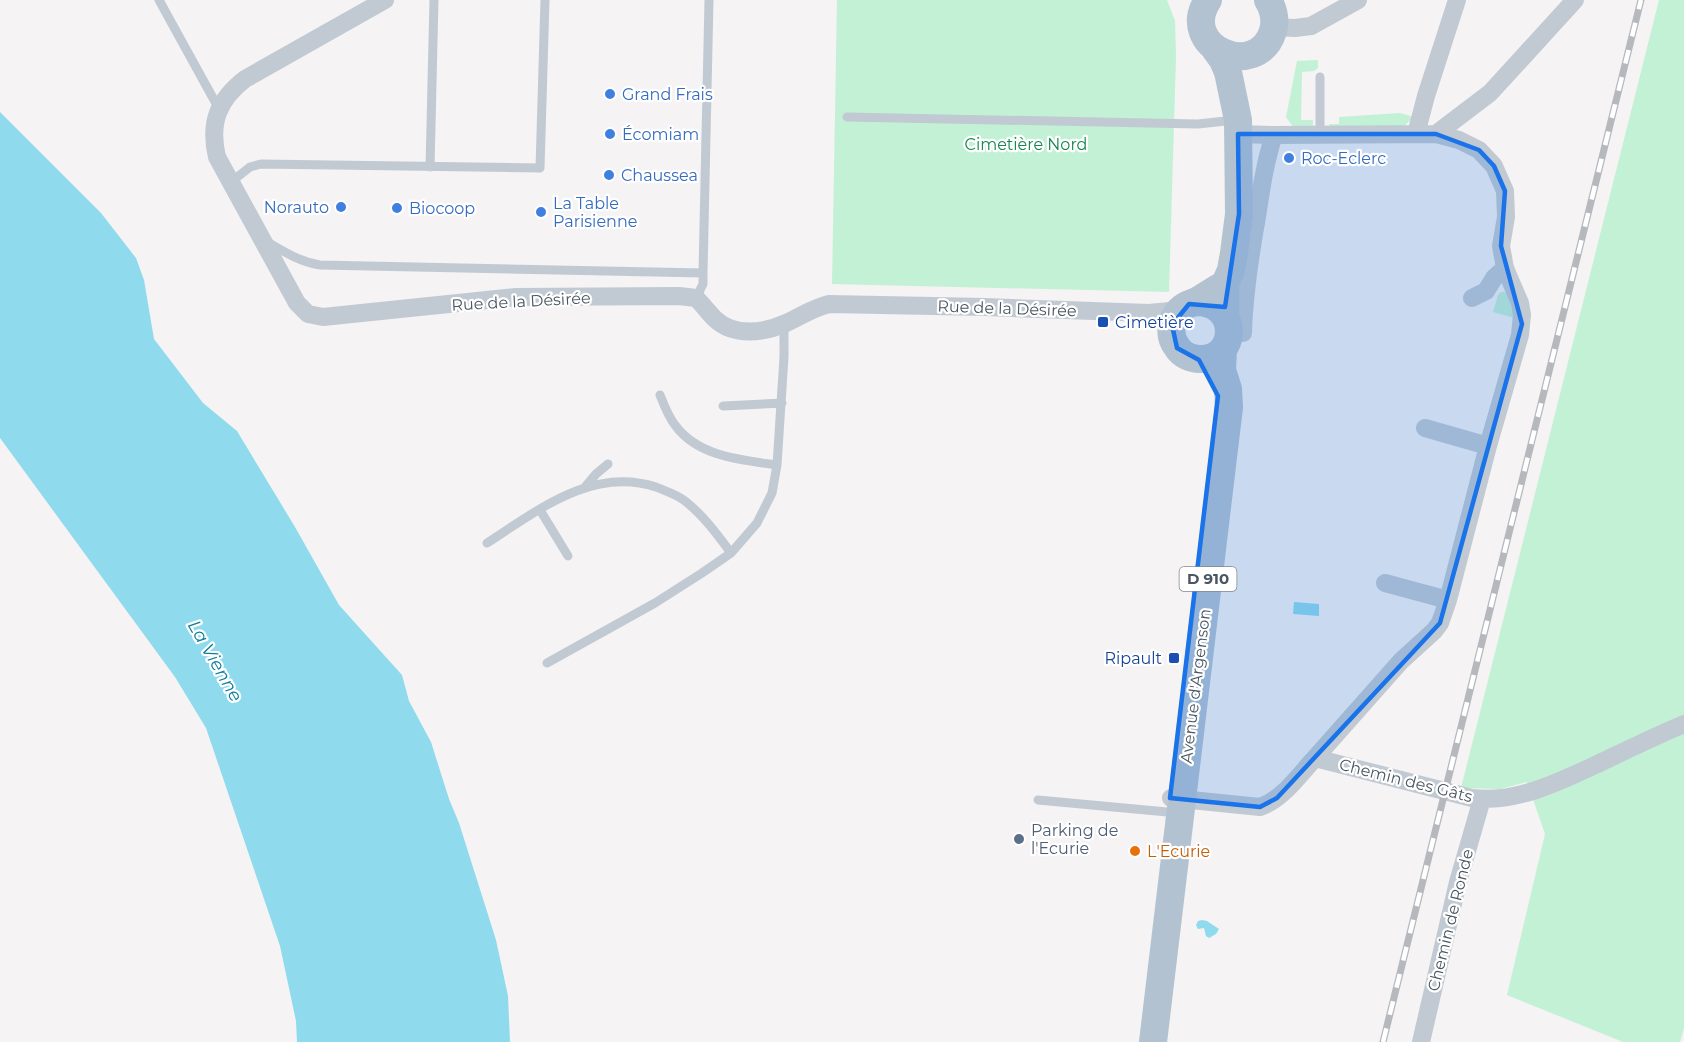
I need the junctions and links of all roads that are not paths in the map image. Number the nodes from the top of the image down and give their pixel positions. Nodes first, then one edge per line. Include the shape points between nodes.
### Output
1 (159, 0) edge
2 (384, 0) edge
3 (434, 0) edge
4 (544, 0) edge
5 (709, 0) edge
6 (1358, 0) edge
7 (1457, 0) edge
8 (1575, 0) edge
9 (1205, 2) edge
10 (1271, 7) edge
11 (1215, 49) junction
12 (1258, 51) junction
13 (1320, 77) dead end
14 (219, 109) junction
15 (847, 117) dead end
16 (1238, 127) junction
17 (1416, 134) junction
18 (1436, 134) junction
19 (1274, 135) junction
20 (1320, 135) junction
21 (430, 166) junction
22 (231, 182) junction
23 (262, 239) junction
24 (1504, 267) junction
25 (703, 273) junction
26 (1225, 284) junction
27 (696, 298) junction
28 (1472, 298) dead end
29 (1187, 306) junction
30 (1149, 313) junction
31 (784, 324) junction
32 (1172, 337) junction
33 (1222, 339) junction
34 (660, 395) dead end
35 (782, 403) junction
36 (723, 406) dead end
37 (1425, 428) dead end
38 (1488, 446) junction
39 (608, 464) dead end
40 (777, 465) junction
41 (586, 486) junction
42 (540, 510) junction
43 (486, 543) dead end
44 (731, 553) junction
45 (568, 556) dead end
46 (1385, 583) dead end
47 (1448, 600) junction
48 (547, 663) dead end
49 (1684, 724) edge
50 (1315, 758) junction
51 (1482, 799) junction
52 (1038, 800) dead end
53 (1175, 807) junction
54 (1140, 1042) edge
55 (1153, 1042) edge
56 (1420, 1042) edge

1 - 14 lane
2 - 14 street, Rue de la Désirée via 362,9 245,79
3 - 21 lane
4 - 21 lane via 540,168
5 - 25 lane
6 - 10 street via 1311,26 1295,28
7 - 17 street
8 - 18 street via 1490,93
9 - 11 main road via 1202,29
10 - 12 main road via 1271,36
11 - 12 main road via 1241,57
11 - 16 main road via 1228,72
12 - 16 main road
13 - 20 lane
14 - 22 street, Rue de la Désirée via 214,147
15 - 16 lane
16 - 19 street
16 - 26 main road via 1237,231
17 - 18 street
17 - 20 street
18 - 24 street via 1479,150 1494,166 1505,191 1501,246
19 - 20 street
19 - 33 street via 1244,302
21 - 22 lane via 261,164 250,167
22 - 23 street, Rue de la Désirée
23 - 25 lane via 296,259 320,266
23 - 27 street, Rue de la Désirée via 297,303 308,314 323,317 516,297
24 - 28 street via 1486,291
24 - 38 street via 1520,303 1522,324
25 - 27 lane
26 - 29 main road
26 - 33 main road
27 - 31 street, Rue de la Désirée via 716,320 735,330 756,331
29 - 30 street, Rue de la Désirée
29 - 32 main road via 1172,325
29 - 33 main road via 1203,302 1219,308
30 - 31 street, Rue de la Désirée via 830,304
30 - 32 street
31 - 35 lane
32 - 33 main road via 1182,353 1193,358
33 - 53 main road, Avenue d'Argenson / D 910
34 - 40 lane via 674,424 699,446 720,455
35 - 36 lane
35 - 40 lane
37 - 38 street
38 - 47 street
39 - 41 lane
40 - 44 lane via 764,512
41 - 42 lane
41 - 44 lane via 639,483 668,492 694,509
42 - 43 lane
42 - 45 lane
44 - 48 lane via 655,603
46 - 47 street
47 - 50 street via 1434,631 1401,661
49 - 51 street, Chemin des Gâts via 1563,779 1508,796
50 - 51 street, Chemin des Gâts
50 - 53 street via 1269,804
51 - 56 street, Chemin de Ronde
52 - 53 lane
53 - 54 main road, D 910
53 - 55 main road, D 910

